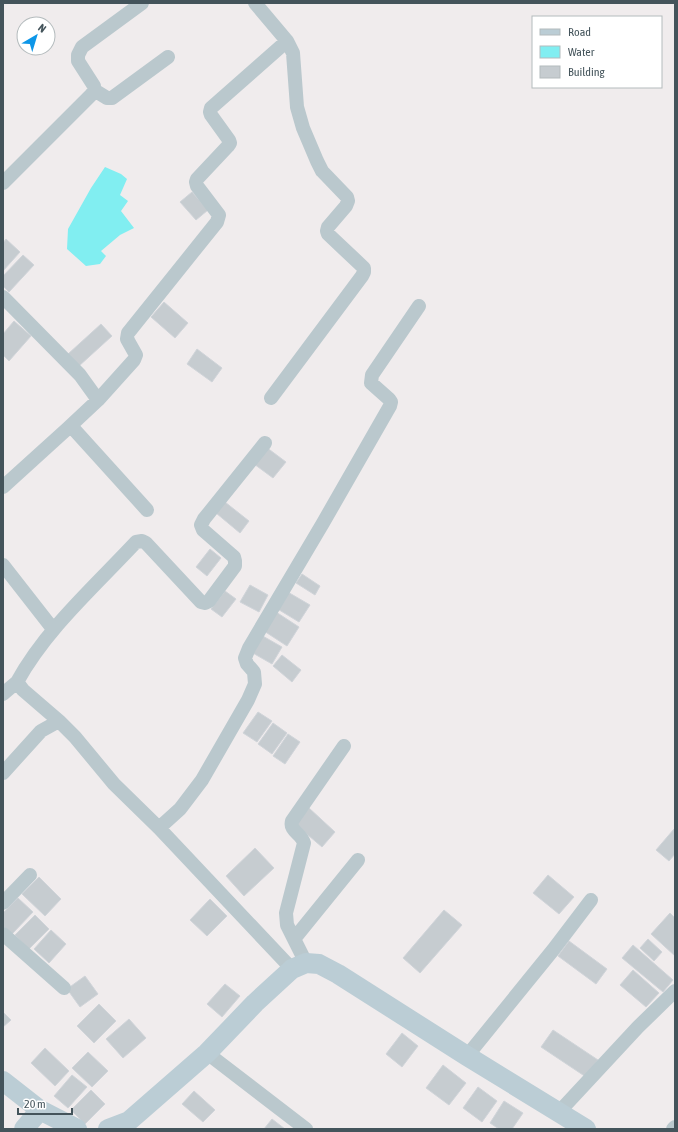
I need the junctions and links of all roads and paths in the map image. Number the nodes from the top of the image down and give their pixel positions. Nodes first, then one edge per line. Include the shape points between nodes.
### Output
1 (142, 3) edge
2 (255, 3) edge
3 (288, 41) junction
4 (168, 56) dead end
5 (94, 90) junction
6 (3, 183) edge
7 (3, 297) edge
8 (419, 306) dead end
9 (271, 398) dead end
10 (98, 400) junction
11 (71, 426) junction
12 (265, 443) dead end
13 (3, 487) edge
14 (147, 510) dead end
15 (3, 566) edge
16 (53, 629) junction
17 (17, 682) junction
18 (3, 694) edge
19 (59, 721) junction
20 (344, 746) dead end
21 (3, 773) edge
22 (159, 828) junction
23 (358, 860) dead end
24 (30, 875) dead end
25 (591, 900) dead end
26 (3, 903) edge
27 (3, 934) edge
28 (294, 939) junction
29 (299, 966) junction
30 (64, 988) dead end
31 (675, 991) edge
32 (207, 1053) junction
33 (467, 1056) junction
34 (3, 1081) edge
35 (40, 1110) junction
36 (559, 1112) junction
37 (24, 1129) edge
38 (77, 1129) edge
39 (108, 1129) edge
40 (306, 1129) edge
41 (586, 1129) edge

1 - 5 street via 82,47 78,61
2 - 3 street
3 - 9 street via 292,53 297,107 303,128 322,171 348,201 327,231 364,268 364,272
3 - 10 street via 211,108 211,115 230,143 196,182 219,218 128,333 127,339 136,356
4 - 5 street via 112,98 107,98
5 - 6 street
7 - 10 street via 80,375
8 - 22 street via 372,375 371,383 389,399 390,406 249,648 245,658 254,672 255,684 248,700 202,780 180,809
10 - 11 street
11 - 13 street
11 - 14 street
12 - 16 street via 201,525 203,530 234,557 235,561 209,601 201,602 146,543 136,542
15 - 16 street
16 - 17 street
17 - 18 street
17 - 19 street
19 - 21 street via 40,731
19 - 22 street via 76,737 114,784
20 - 28 street via 291,824 304,843 286,913 287,925
22 - 29 street
23 - 28 street
24 - 26 street
25 - 33 street
27 - 30 street
28 - 29 street
29 - 32 street via 260,998
29 - 33 street via 319,964 338,974
31 - 36 street
32 - 39 street via 129,1121
32 - 40 street
33 - 36 street
34 - 35 street
35 - 37 street
35 - 38 street
36 - 41 street

